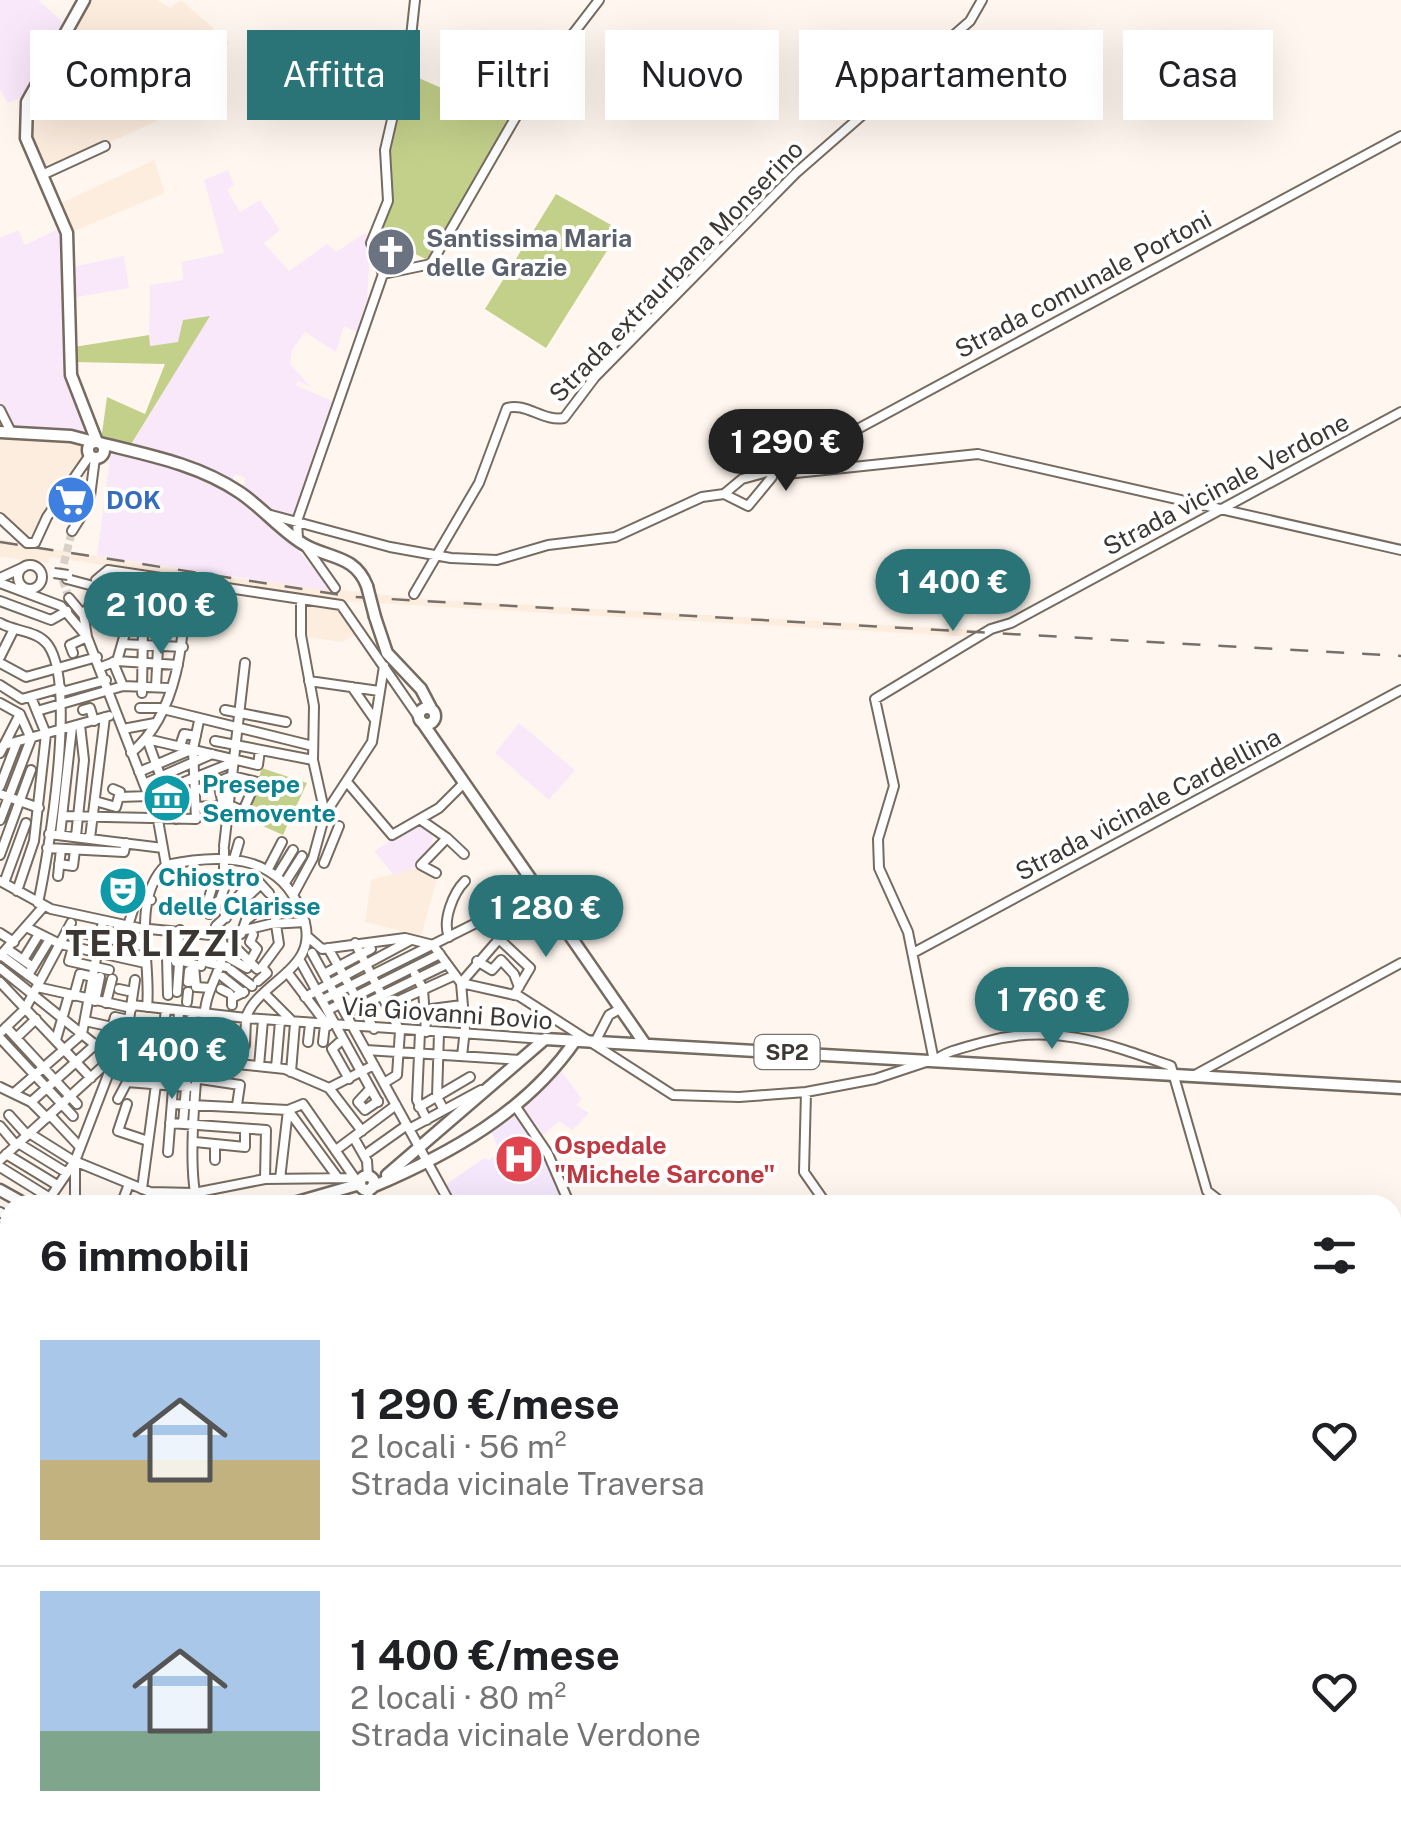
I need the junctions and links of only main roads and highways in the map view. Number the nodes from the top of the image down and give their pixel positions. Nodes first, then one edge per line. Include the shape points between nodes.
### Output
1 (84, 0) edge
2 (6, 432) edge
3 (95, 449) junction
4 (568, 1041) junction
5 (645, 1044) junction
6 (1401, 1088) edge
7 (407, 1171) junction
8 (387, 1174) junction
9 (365, 1183) junction
10 (330, 1195) edge

1 - 3 main road via 24,112 25,135 67,233 71,375
2 - 3 main road via 74,436
3 - 5 main road, bridge via 115,447 204,472 301,542 349,562 367,586 390,657 423,691 434,740
4 - 5 main road, Via Giovanni Bovio / SP2
4 - 7 main road via 516,1107 430,1168
4 - 8 main road, Via Giovanni Bovio / SP2 via 546,1040
5 - 6 main road, SP2
7 - 8 main road
7 - 9 main road
8 - 9 main road
9 - 10 main road

